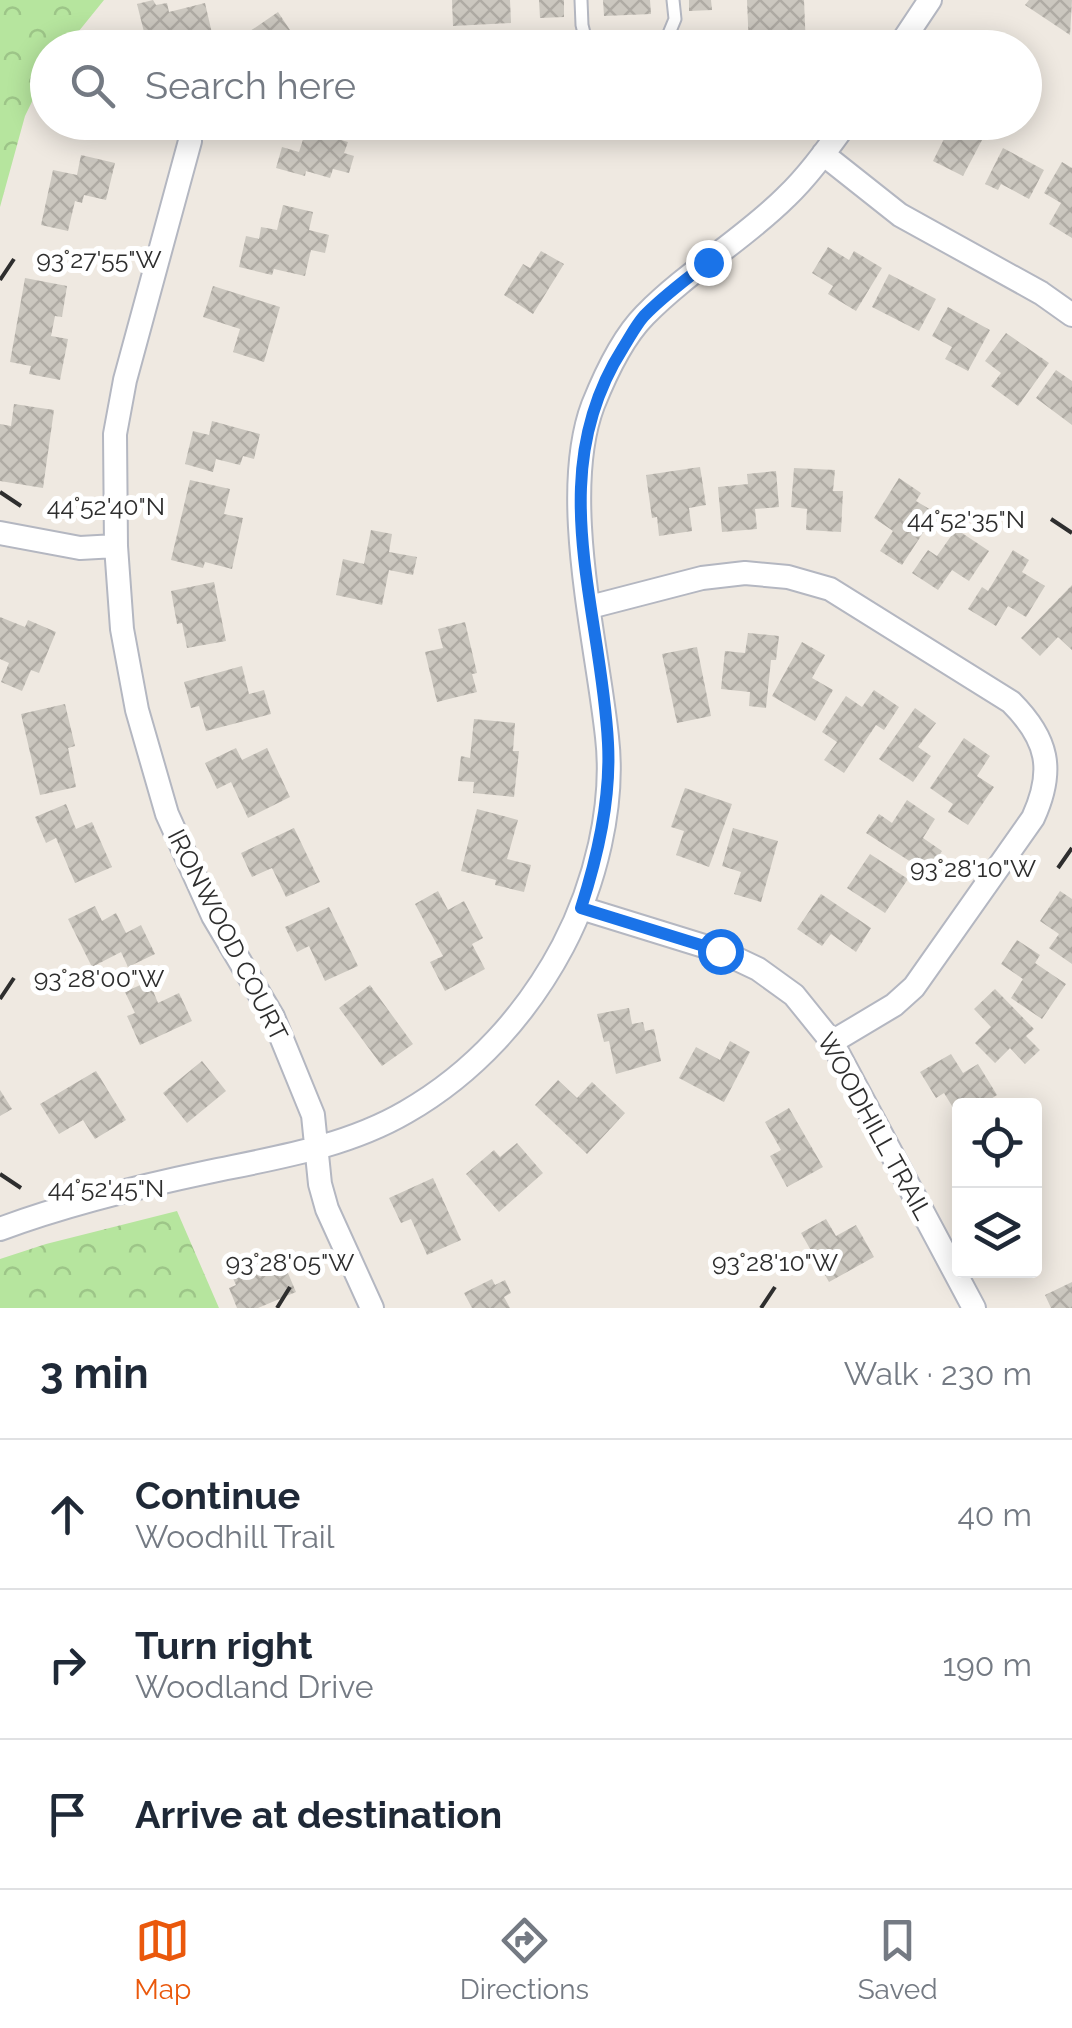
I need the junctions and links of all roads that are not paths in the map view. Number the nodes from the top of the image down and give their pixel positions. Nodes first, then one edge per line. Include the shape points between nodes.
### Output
1 (581, 0) edge
2 (674, 0) edge
3 (923, 2) edge
4 (583, 30) edge
5 (670, 30) edge
6 (908, 30) edge
7 (834, 140) edge
8 (190, 141) dead end
9 (824, 154) junction
10 (1072, 315) edge
11 (0, 533) edge
12 (116, 546) junction
13 (590, 607) junction
14 (581, 908) junction
15 (832, 1042) junction
16 (317, 1147) junction
17 (0, 1230) edge
18 (372, 1308) edge
19 (974, 1308) edge

1 - 4 lane
2 - 5 lane
3 - 6 street
7 - 9 street
8 - 12 street, IRONWOOD COURT via 115,434
9 - 10 street via 900,215
9 - 13 street via 786,196 642,318 615,361 592,406 581,461
11 - 12 street via 80,548
12 - 16 street, IRONWOOD COURT via 137,710 167,814 213,916 273,1017 314,1115
13 - 14 street via 608,745 606,808
13 - 15 street via 745,573 830,590 1011,702 1042,742 1044,794 1033,818 932,965 894,1005
14 - 15 street, WOODHILL TRAIL via 720,951 758,970 794,995
14 - 16 street via 543,984 504,1034 406,1112
15 - 19 street, WOODHILL TRAIL
16 - 17 street via 124,1190
16 - 18 street, IRONWOOD COURT via 327,1209

